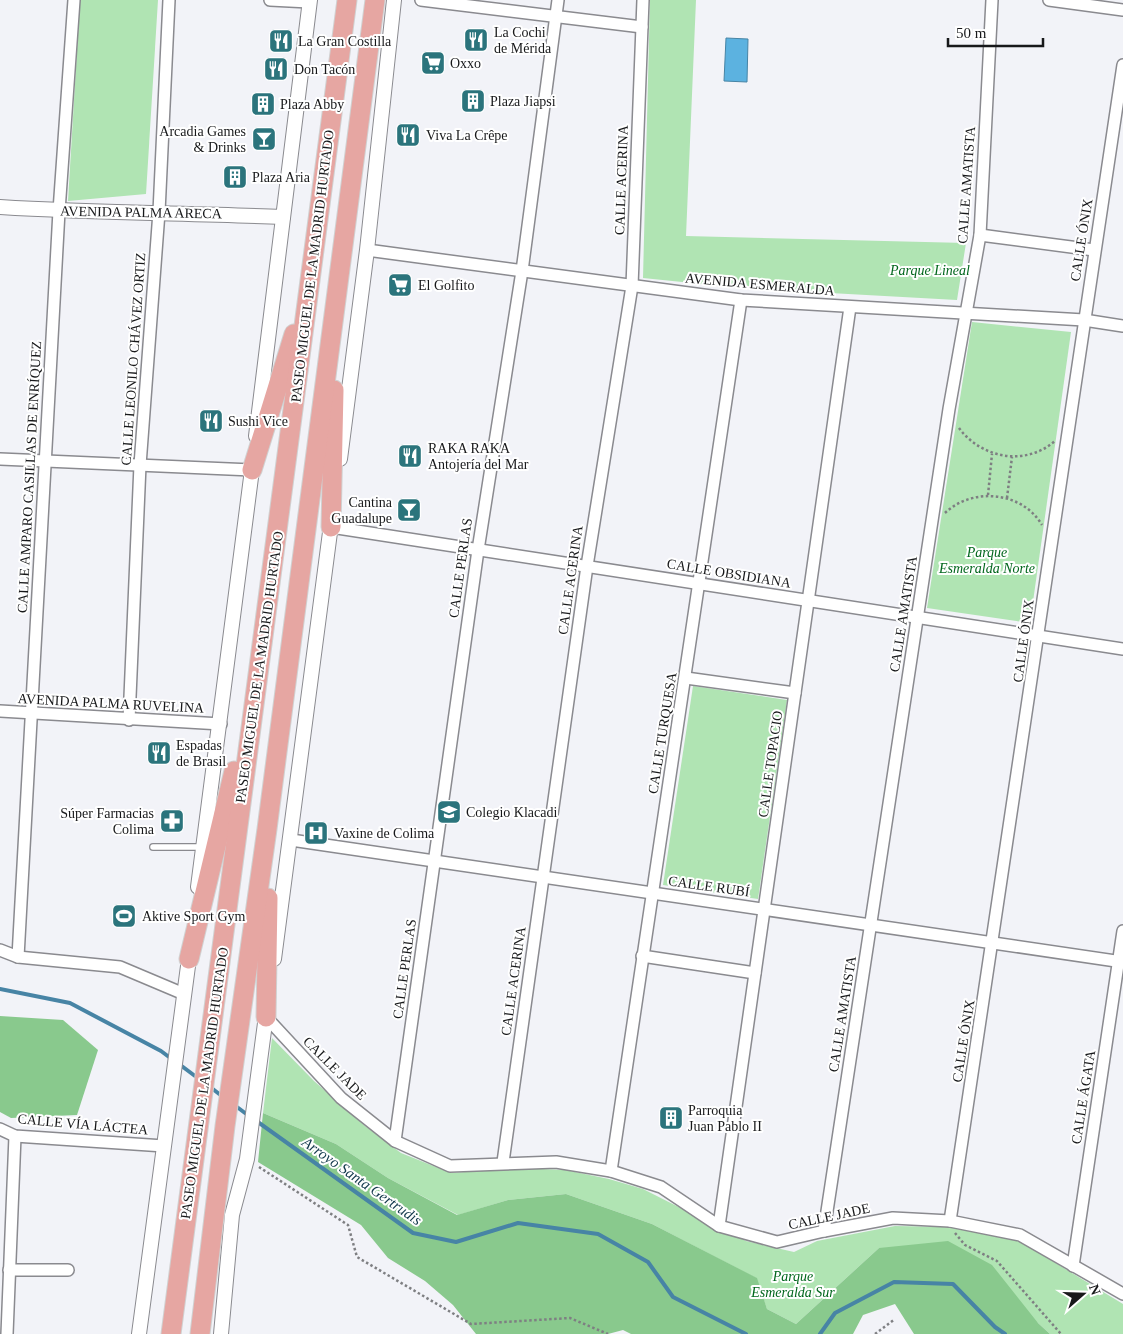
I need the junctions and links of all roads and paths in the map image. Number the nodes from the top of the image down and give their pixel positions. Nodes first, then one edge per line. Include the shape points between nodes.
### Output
1 (74, 0) edge
2 (169, 0) edge
3 (270, 0) edge
4 (347, 0) edge
5 (375, 0) edge
6 (394, 0) edge
7 (421, 0) edge
8 (558, 0) edge
9 (643, 0) edge
10 (992, 0) edge
11 (1049, 0) edge
12 (310, 1) edge
13 (1123, 10) edge
14 (557, 17) junction
15 (642, 28) junction
16 (1123, 65) edge
17 (0, 207) edge
18 (59, 211) junction
19 (159, 212) junction
20 (283, 217) junction
21 (980, 235) junction
22 (366, 250) junction
23 (1094, 250) junction
24 (522, 271) junction
25 (310, 285) junction
26 (632, 286) junction
27 (337, 288) junction
28 (741, 300) junction
29 (850, 307) junction
30 (967, 314) junction
31 (1084, 320) junction
32 (1123, 326) edge
33 (949, 409) junction
34 (1069, 424) junction
35 (992, 454) junction
36 (1012, 457) junction
37 (0, 459) edge
38 (45, 460) junction
39 (140, 465) junction
40 (252, 470) junction
41 (988, 495) junction
42 (1007, 498) junction
43 (331, 527) junction
44 (1044, 528) dead end
45 (930, 535) junction
46 (478, 550) junction
47 (587, 566) junction
48 (699, 584) junction
49 (810, 600) junction
50 (918, 617) junction
51 (1039, 636) junction
52 (1123, 649) edge
53 (686, 678) junction
54 (257, 680) junction
55 (795, 693) junction
56 (0, 712) edge
57 (30, 713) junction
58 (129, 720) junction
59 (221, 724) junction
60 (268, 829) junction
61 (291, 840) junction
62 (153, 847) dead end
63 (204, 847) junction
64 (434, 861) junction
65 (543, 877) junction
66 (652, 893) junction
67 (764, 909) junction
68 (871, 925) junction
69 (1123, 932) edge
70 (994, 943) junction
71 (0, 950) edge
72 (642, 956) junction
73 (18, 957) junction
74 (188, 958) junction
75 (1121, 962) edge
76 (755, 973) junction
77 (184, 994) junction
78 (266, 1017) junction
79 (0, 1129) edge
80 (15, 1136) junction
81 (395, 1141) junction
82 (164, 1146) junction
83 (247, 1159) junction
84 (503, 1162) junction
85 (611, 1171) junction
86 (950, 1221) junction
87 (719, 1226) junction
88 (824, 1231) junction
89 (1073, 1266) junction
90 (9, 1270) junction
91 (68, 1270) dead end
92 (1123, 1294) edge
93 (895, 1319) dead end
94 (7, 1334) edge
95 (139, 1334) edge
96 (171, 1334) edge
97 (200, 1334) edge
98 (221, 1334) edge
99 (608, 1334) edge
100 (875, 1334) edge
101 (1061, 1334) edge

1 - 18 street, CALLE AMPARO CASILLAS DE ENRÍQUEZ
2 - 19 street, CALLE LEONILO CHÁVEZ ORTIZ
3 - 12 street
4 - 25 highway, PASEO MIGUEL DE LA MADRID HURTADO
5 - 27 highway, PASEO MIGUEL DE LA MADRID HURTADO
6 - 22 street
7 - 14 street
8 - 14 street, CALLE PERLAS
9 - 15 street, CALLE ACERINA
10 - 21 street, CALLE AMATISTA
11 - 13 street
12 - 20 street
14 - 15 street
14 - 24 street, CALLE PERLAS
15 - 26 street, CALLE ACERINA
16 - 23 street, CALLE ÓNIX
17 - 18 street, AVENIDA PALMA ARECA
18 - 19 street, AVENIDA PALMA ARECA
18 - 38 street, CALLE AMPARO CASILLAS DE ENRÍQUEZ
19 - 20 street, AVENIDA PALMA ARECA
19 - 39 street, CALLE LEONILO CHÁVEZ ORTIZ
20 - 40 street
21 - 23 street
21 - 30 street, CALLE AMATISTA
22 - 24 street, AVENIDA ESMERALDA
22 - 43 street
23 - 31 street, CALLE ÓNIX
24 - 26 street, AVENIDA ESMERALDA
24 - 46 street, CALLE PERLAS
25 - 40 highway
25 - 54 highway, PASEO MIGUEL DE LA MADRID HURTADO
26 - 28 street, AVENIDA ESMERALDA
26 - 47 street, CALLE ACERINA
27 - 43 highway
27 - 60 highway, PASEO MIGUEL DE LA MADRID HURTADO
28 - 29 street, AVENIDA ESMERALDA
28 - 48 street, CALLE TURQUESA
29 - 30 street, AVENIDA ESMERALDA
29 - 49 street, CALLE TOPACIO
30 - 31 street, AVENIDA ESMERALDA
30 - 33 street, CALLE AMATISTA
31 - 32 street, AVENIDA ESMERALDA
31 - 34 street, CALLE ÓNIX
33 - 35 path via 965,437
33 - 45 street, CALLE AMATISTA
34 - 36 path via 1060,436 1040,451
34 - 51 street, CALLE ÓNIX
35 - 36 path
35 - 41 path
36 - 42 path
37 - 38 street
38 - 39 street
38 - 57 street, CALLE AMPARO CASILLAS DE ENRÍQUEZ
39 - 40 street
39 - 58 street, CALLE LEONILO CHÁVEZ ORTIZ
40 - 59 street
41 - 42 path
41 - 45 path via 973,497 949,509
42 - 44 path via 1030,511
43 - 46 street, CALLE OBSIDIANA
43 - 61 street
45 - 50 street, CALLE AMATISTA
46 - 47 street, CALLE OBSIDIANA
46 - 64 street, CALLE PERLAS
47 - 48 street, CALLE OBSIDIANA
47 - 65 street, CALLE ACERINA
48 - 49 street, CALLE OBSIDIANA
48 - 53 street, CALLE TURQUESA
49 - 50 street, CALLE OBSIDIANA
49 - 55 street, CALLE TOPACIO
50 - 51 street, CALLE OBSIDIANA
50 - 68 street, CALLE AMATISTA
51 - 52 street, CALLE OBSIDIANA
51 - 70 street, CALLE ÓNIX
53 - 55 street
53 - 66 street, CALLE TURQUESA
54 - 74 highway
54 - 96 highway, PASEO MIGUEL DE LA MADRID HURTADO
55 - 67 street, CALLE TOPACIO
56 - 57 street, AVENIDA PALMA RUVELINA
57 - 58 street, AVENIDA PALMA RUVELINA
57 - 73 street, CALLE AMPARO CASILLAS DE ENRÍQUEZ
58 - 59 street, AVENIDA PALMA RUVELINA
59 - 63 street
60 - 78 highway
60 - 97 highway, PASEO MIGUEL DE LA MADRID HURTADO via 225,1126
61 - 64 street, CALLE RUBÍ
61 - 78 street
62 - 63 lane
63 - 74 street
64 - 65 street, CALLE RUBÍ
64 - 81 street, CALLE PERLAS
65 - 66 street, CALLE RUBÍ
65 - 84 street, CALLE ACERINA
66 - 67 street, CALLE RUBÍ
66 - 72 street, CALLE TURQUESA
67 - 68 street, CALLE RUBÍ
67 - 76 street, CALLE TOPACIO
68 - 70 street, CALLE RUBÍ
68 - 88 street, CALLE AMATISTA
69 - 75 street, CALLE ÁGATA
70 - 75 street, CALLE RUBÍ
70 - 86 street, CALLE ÓNIX
71 - 73 street
72 - 76 street
72 - 85 street, CALLE TURQUESA
73 - 77 street via 120,967
74 - 77 street
75 - 89 street, CALLE ÁGATA
76 - 87 street, CALLE TOPACIO
77 - 82 street
78 - 81 street, CALLE JADE via 341,1098
78 - 83 street
79 - 80 street, CALLE VÍA LÁCTEA
80 - 82 street, CALLE VÍA LÁCTEA
80 - 90 street
81 - 84 street, CALLE JADE via 450,1166
82 - 95 street
83 - 98 street via 232,1215
83 - 99 path via 348,1226 357,1256 472,1324 570,1318
84 - 85 street, CALLE JADE via 556,1162
85 - 87 street, CALLE JADE via 661,1187
86 - 88 street, CALLE JADE via 893,1218
86 - 89 street, CALLE JADE via 1020,1234
86 - 101 path via 956,1236 965,1245 997,1261
87 - 88 street, CALLE JADE via 777,1242
89 - 92 street, CALLE JADE
90 - 91 street
90 - 94 street
93 - 100 path

